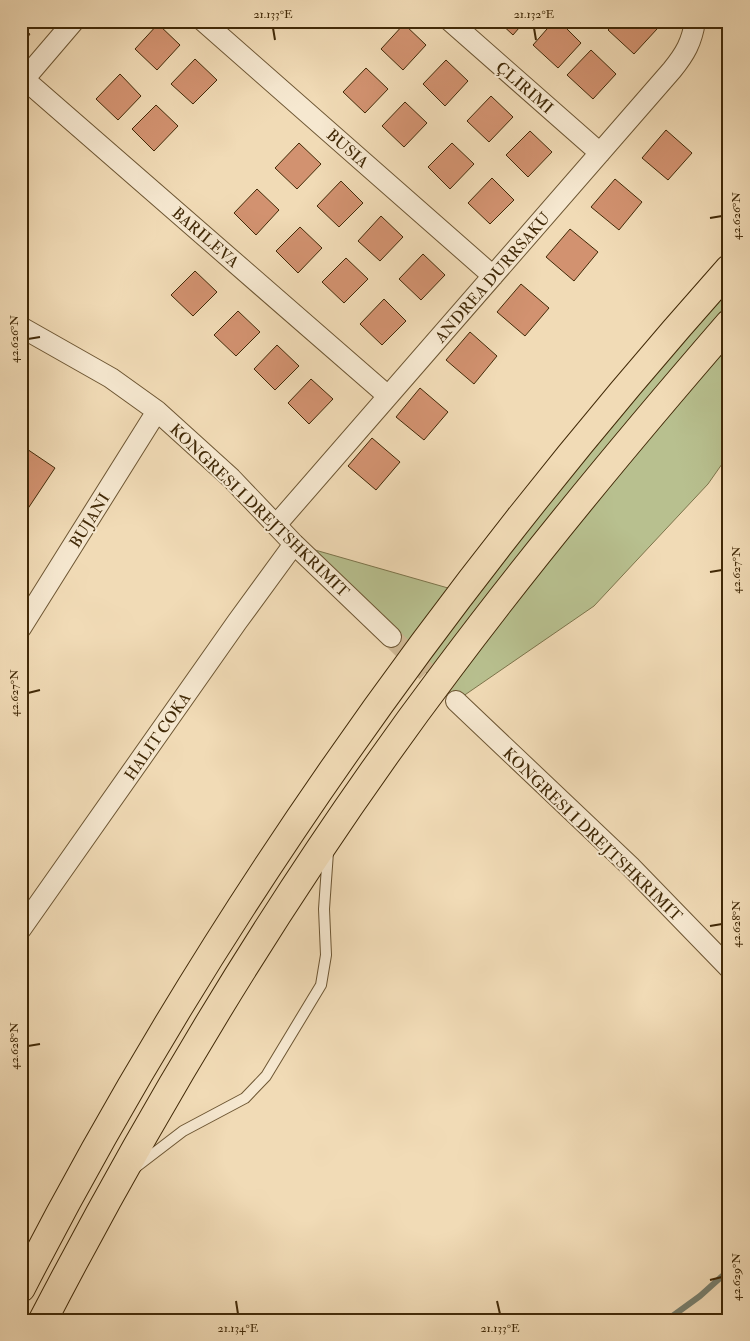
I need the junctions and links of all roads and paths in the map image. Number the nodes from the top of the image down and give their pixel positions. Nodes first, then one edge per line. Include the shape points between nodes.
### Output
1 (74, 21) edge
2 (203, 21) edge
3 (450, 21) edge
4 (695, 21) edge
5 (22, 81) edge
6 (600, 153) junction
7 (729, 269) edge
8 (494, 276) junction
9 (729, 324) edge
10 (21, 327) edge
11 (388, 396) junction
12 (158, 411) junction
13 (276, 525) junction
14 (294, 544) junction
15 (21, 628) edge
16 (391, 637) tunnel mouth
17 (456, 701) tunnel mouth
18 (329, 837) junction
19 (21, 929) edge
20 (729, 968) edge
21 (117, 1181) junction
22 (21, 1288) edge
23 (729, 1308) edge
24 (43, 1320) edge
25 (717, 1320) edge

1 - 5 street
2 - 8 street, BUSIA
3 - 6 street, ÇLIRIMI
4 - 6 street, ANDREA DURRSAKU via 686,53
5 - 11 street, BARILEVA
6 - 8 street, ANDREA DURRSAKU
7 - 22 highway via 528,507 344,752 228,927 140,1071
8 - 11 street, ANDREA DURRSAKU
9 - 18 highway via 623,448 486,620
10 - 12 street, KONGRESI I DREJTSHKRIMIT via 111,378
11 - 13 street, ANDREA DURRSAKU
12 - 13 street, KONGRESI I DREJTSHKRIMIT via 231,478
12 - 15 street, BUJANI
13 - 14 street, KONGRESI I DREJTSHKRIMIT
14 - 16 street, KONGRESI I DREJTSHKRIMIT
14 - 19 street, HALIT COKA
17 - 20 street, KONGRESI I DREJTSHKRIMIT via 630,866
18 - 21 highway via 258,945
18 - 21 lane via 324,909 326,956 321,985 266,1076 245,1098 183,1131
21 - 24 highway
23 - 25 path

